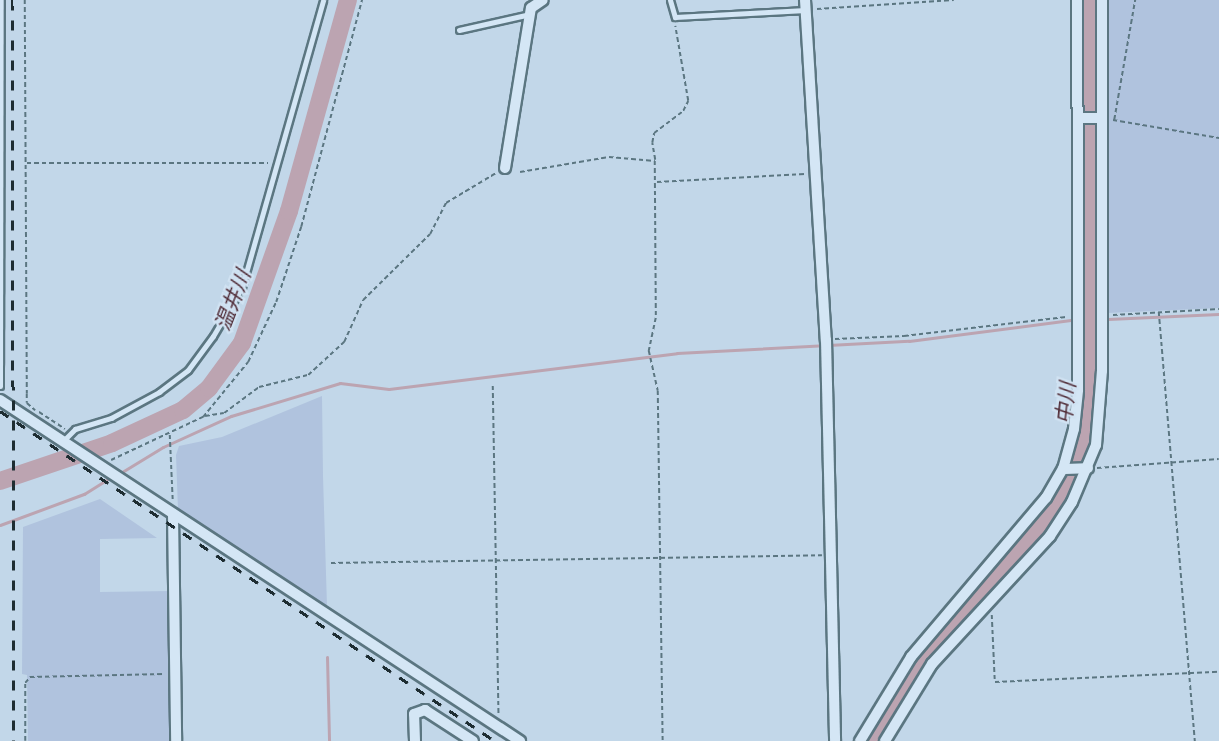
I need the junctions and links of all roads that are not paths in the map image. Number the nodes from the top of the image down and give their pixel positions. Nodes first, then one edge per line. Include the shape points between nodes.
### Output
1 (1, 0) edge
2 (323, 0) edge
3 (543, 0) edge
4 (670, 0) edge
5 (1077, 0) edge
6 (1102, 0) edge
7 (805, 5) edge
8 (530, 14) junction
9 (459, 30) dead end
10 (1080, 118) junction
11 (1100, 118) junction
12 (505, 168) road end
13 (0, 386) edge
14 (0, 400) edge
15 (62, 442) junction
16 (1085, 468) junction
17 (1065, 469) junction
18 (173, 514) junction
19 (502, 729) junction
20 (176, 741) edge
21 (415, 741) edge
22 (473, 741) edge
23 (498, 741) edge
24 (520, 741) edge
25 (835, 741) edge
26 (860, 741) edge
27 (885, 741) edge

1 - 13 lane
2 - 15 lane via 242,287 188,370 145,401 71,432
3 - 8 street via 531,8
4 - 7 lane via 675,17
5 - 10 street
6 - 11 street
7 - 25 street via 826,344
8 - 9 lane
8 - 12 street
10 - 11 street
10 - 17 street via 1077,411
11 - 16 street via 1100,412
14 - 15 street
15 - 18 street
16 - 17 street
16 - 27 street via 1050,536 932,664
17 - 26 street via 1040,506 911,657
18 - 19 street
18 - 20 street
19 - 23 street
19 - 24 street
21 - 22 street via 414,714 424,710

